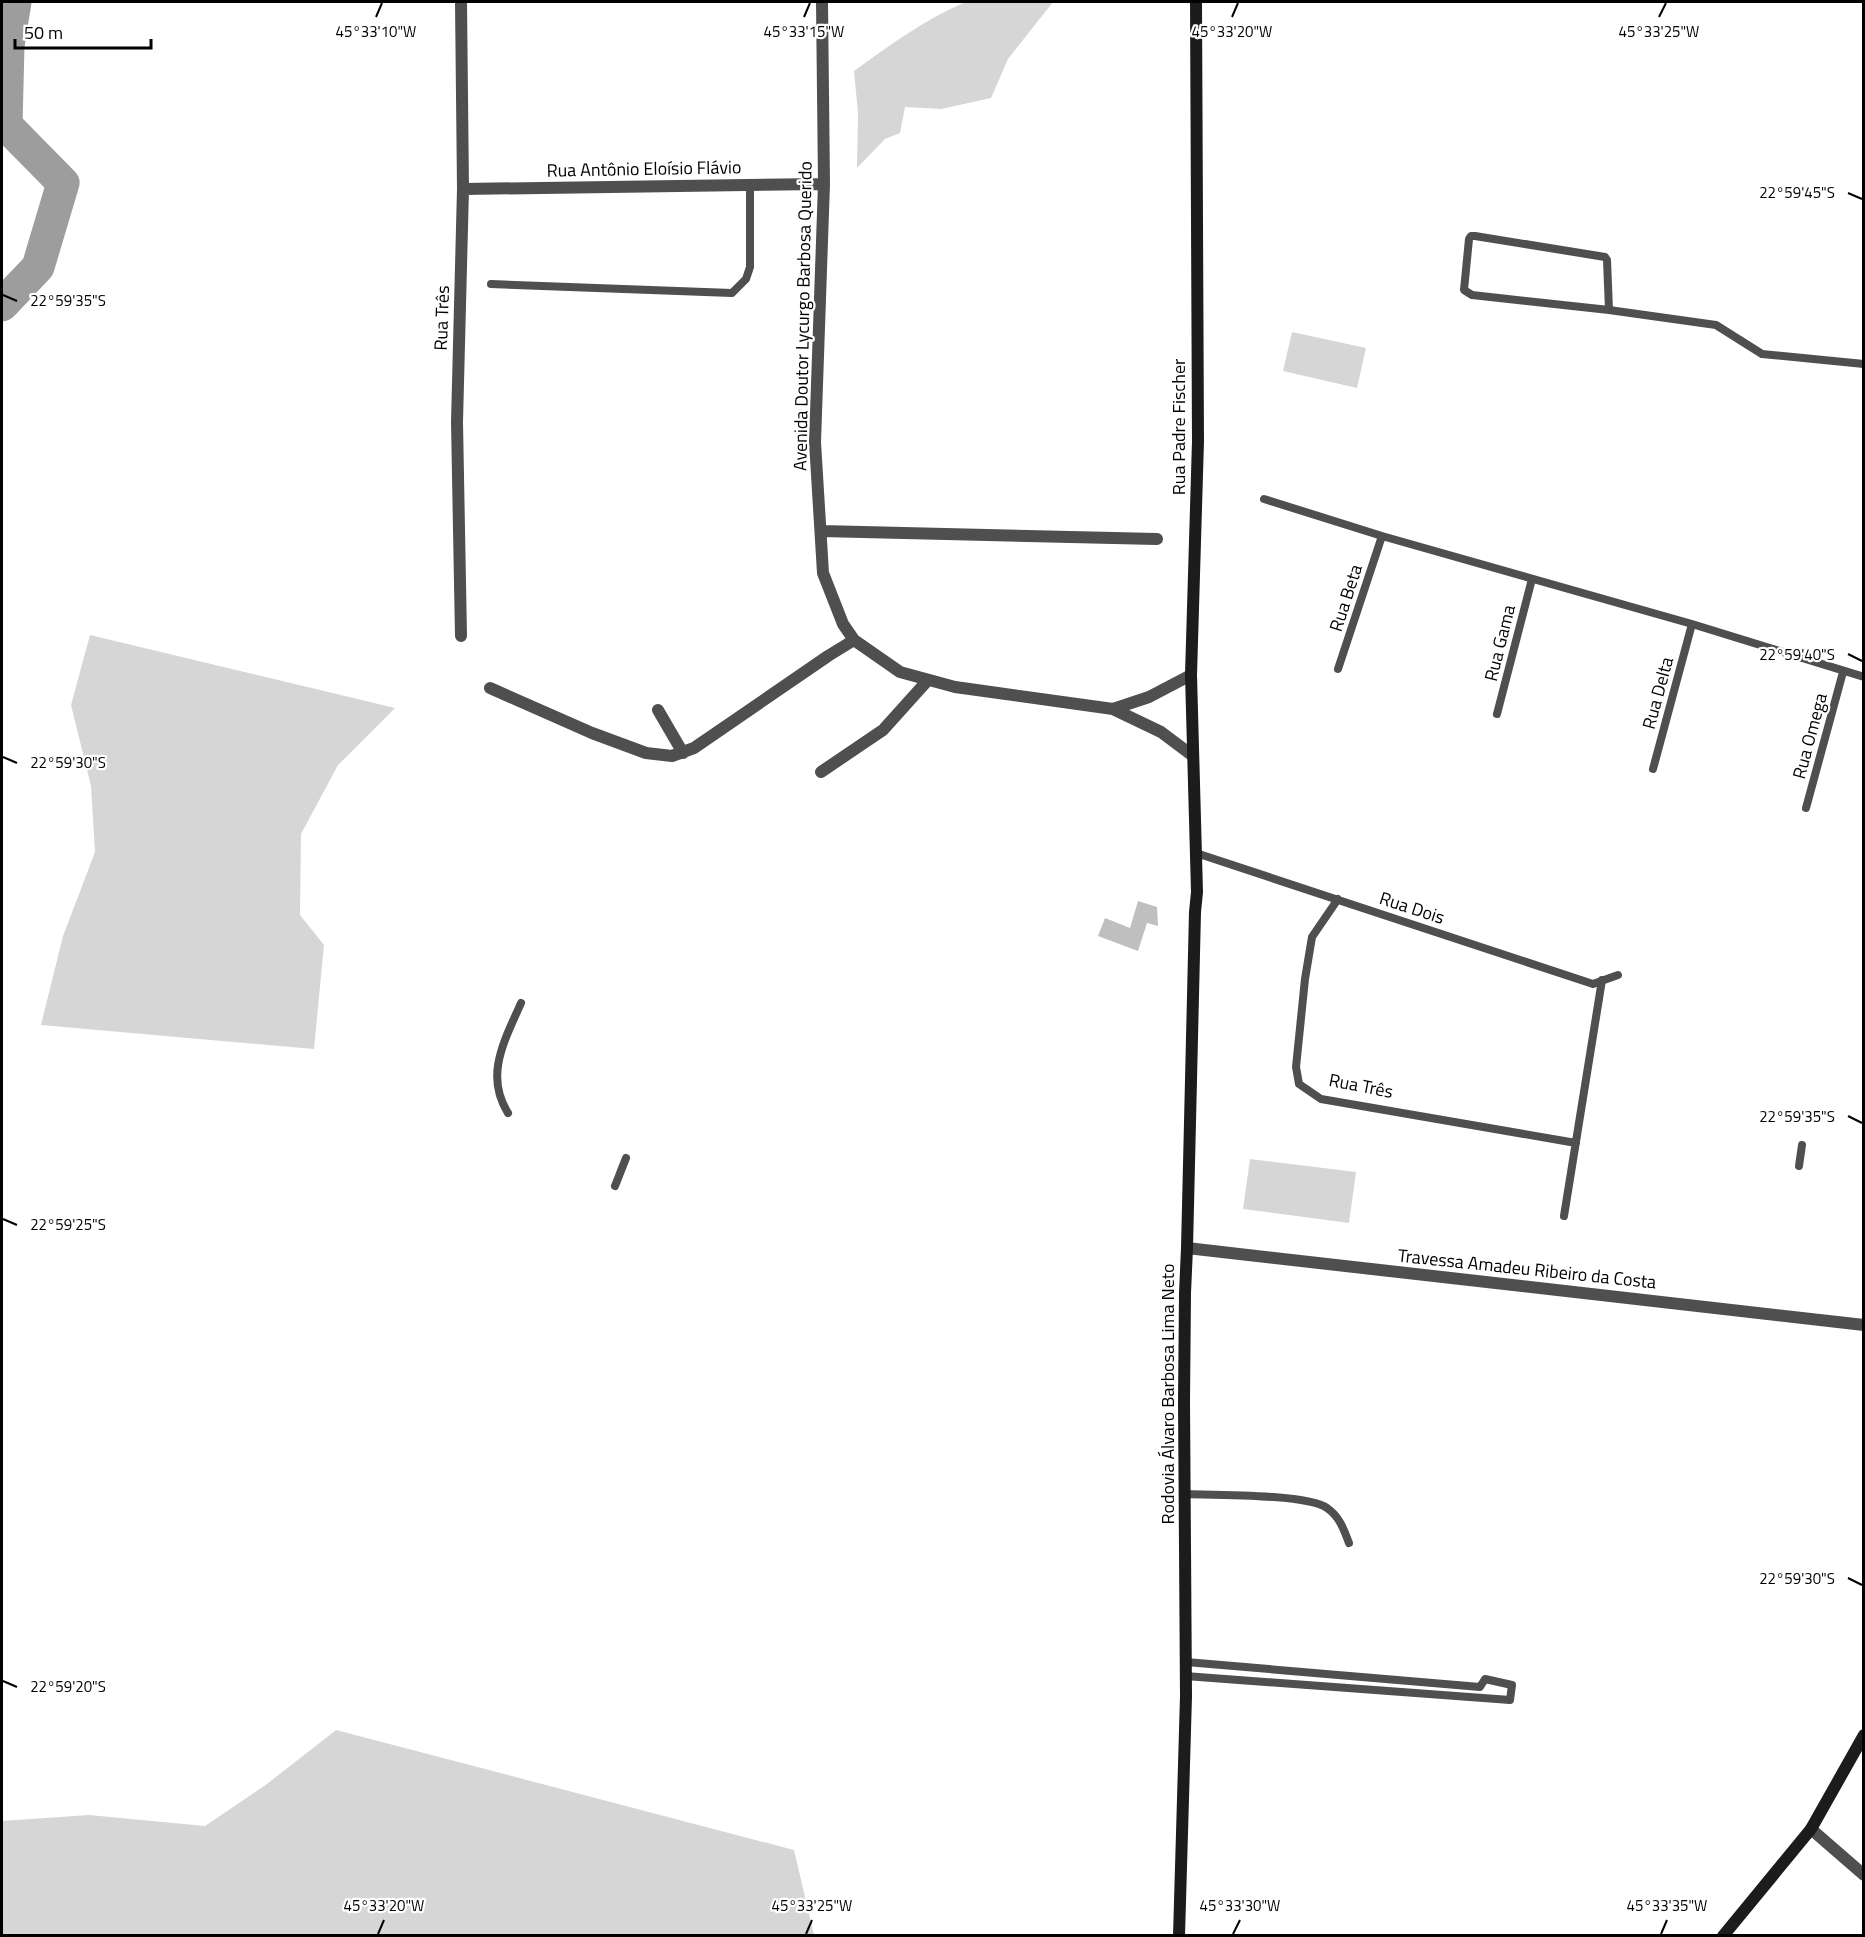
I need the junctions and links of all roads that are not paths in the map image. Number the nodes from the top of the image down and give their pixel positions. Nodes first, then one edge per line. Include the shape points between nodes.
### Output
1 (461, 2) edge
2 (822, 2) edge
3 (1196, 2) edge
4 (824, 184) junction
5 (750, 185) junction
6 (463, 189) junction
7 (491, 284) dead end
8 (1609, 310) junction
9 (1863, 364) edge
10 (1264, 499) dead end
11 (821, 531) junction
12 (1382, 536) junction
13 (1157, 539) dead end
14 (1532, 579) junction
15 (1692, 624) junction
16 (461, 636) dead end
17 (854, 640) junction
18 (1338, 669) dead end
19 (1843, 672) junction
20 (1191, 675) junction
21 (1863, 677) edge
22 (928, 680) junction
23 (490, 688) dead end
24 (1113, 709) junction
25 (658, 710) dead end
26 (1497, 714) dead end
27 (682, 753) junction
28 (1193, 756) junction
29 (1653, 769) dead end
30 (821, 772) dead end
31 (1806, 808) dead end
32 (1196, 853) junction
33 (1338, 899) junction
34 (1618, 975) dead end
35 (1602, 980) junction
36 (521, 1003) dead end
37 (508, 1113) dead end
38 (1576, 1143) junction
39 (1802, 1145) dead end
40 (626, 1158) dead end
41 (1799, 1166) dead end
42 (615, 1186) dead end
43 (1564, 1216) dead end
44 (1187, 1248) junction
45 (1863, 1325) edge
46 (1184, 1494) junction
47 (1349, 1544) dead end
48 (1186, 1662) junction
49 (1185, 1676) junction
50 (1863, 1735) edge
51 (1811, 1830) junction
52 (1863, 1875) edge
53 (1179, 1935) edge
54 (1723, 1935) edge

1 - 6 street, Rua Três
2 - 4 street, Avenida Doutor Lycurgo Barbosa Querido
3 - 20 main road, Rua Padre Fischer via 1198,441
4 - 5 street, Rua Antônio Eloísio Flávio
4 - 11 street, Avenida Doutor Lycurgo Barbosa Querido via 815,442
5 - 6 street, Rua Antônio Eloísio Flávio
5 - 7 lane via 750,267 746,279 732,293
6 - 16 street, Rua Três via 457,422
8 - 8 lane via 1467,293 1464,291 1469,239 1476,236 1605,258
8 - 9 lane via 1716,325 1762,354
10 - 12 lane
11 - 13 street
11 - 17 street, Avenida Doutor Lycurgo Barbosa Querido via 823,573 843,624
12 - 14 lane
12 - 18 lane, Rua Beta
14 - 15 lane
14 - 26 lane, Rua Gama
15 - 19 lane
15 - 29 lane, Rua Delta
17 - 22 street, Avenida Doutor Lycurgo Barbosa Querido via 900,672
17 - 27 street
19 - 21 lane
19 - 31 lane, Rua Omega
20 - 24 street via 1149,697
20 - 28 main road, Rua Padre Fischer
22 - 24 street, Avenida Doutor Lycurgo Barbosa Querido
22 - 30 street via 883,730
23 - 27 street via 646,753
24 - 28 street via 1161,732
25 - 27 street
28 - 32 main road, Rua Padre Fischer
32 - 33 lane, Rua Dois
32 - 44 main road, Rodovia Álvaro Barbosa Lima Neto
33 - 35 lane, Rua Dois via 1593,984
33 - 38 lane, Rua Três via 1312,937 1296,1067 1299,1084 1321,1099
34 - 35 lane, Rua Dois
35 - 38 lane
36 - 37 lane via 500,1053 497,1088
38 - 43 lane
39 - 41 lane
40 - 42 lane
44 - 45 street, Travessa Amadeu Ribeiro da Costa
44 - 46 main road, Rodovia Álvaro Barbosa Lima Neto
46 - 47 lane via 1305,1501 1325,1506 1339,1519
46 - 48 main road, Rodovia Álvaro Barbosa Lima Neto
48 - 49 main road, Rodovia Álvaro Barbosa Lima Neto
48 - 49 lane via 1480,1687 1485,1679 1512,1685 1510,1700
49 - 53 main road, Rodovia Álvaro Barbosa Lima Neto
50 - 51 main road
51 - 52 street
51 - 54 main road

